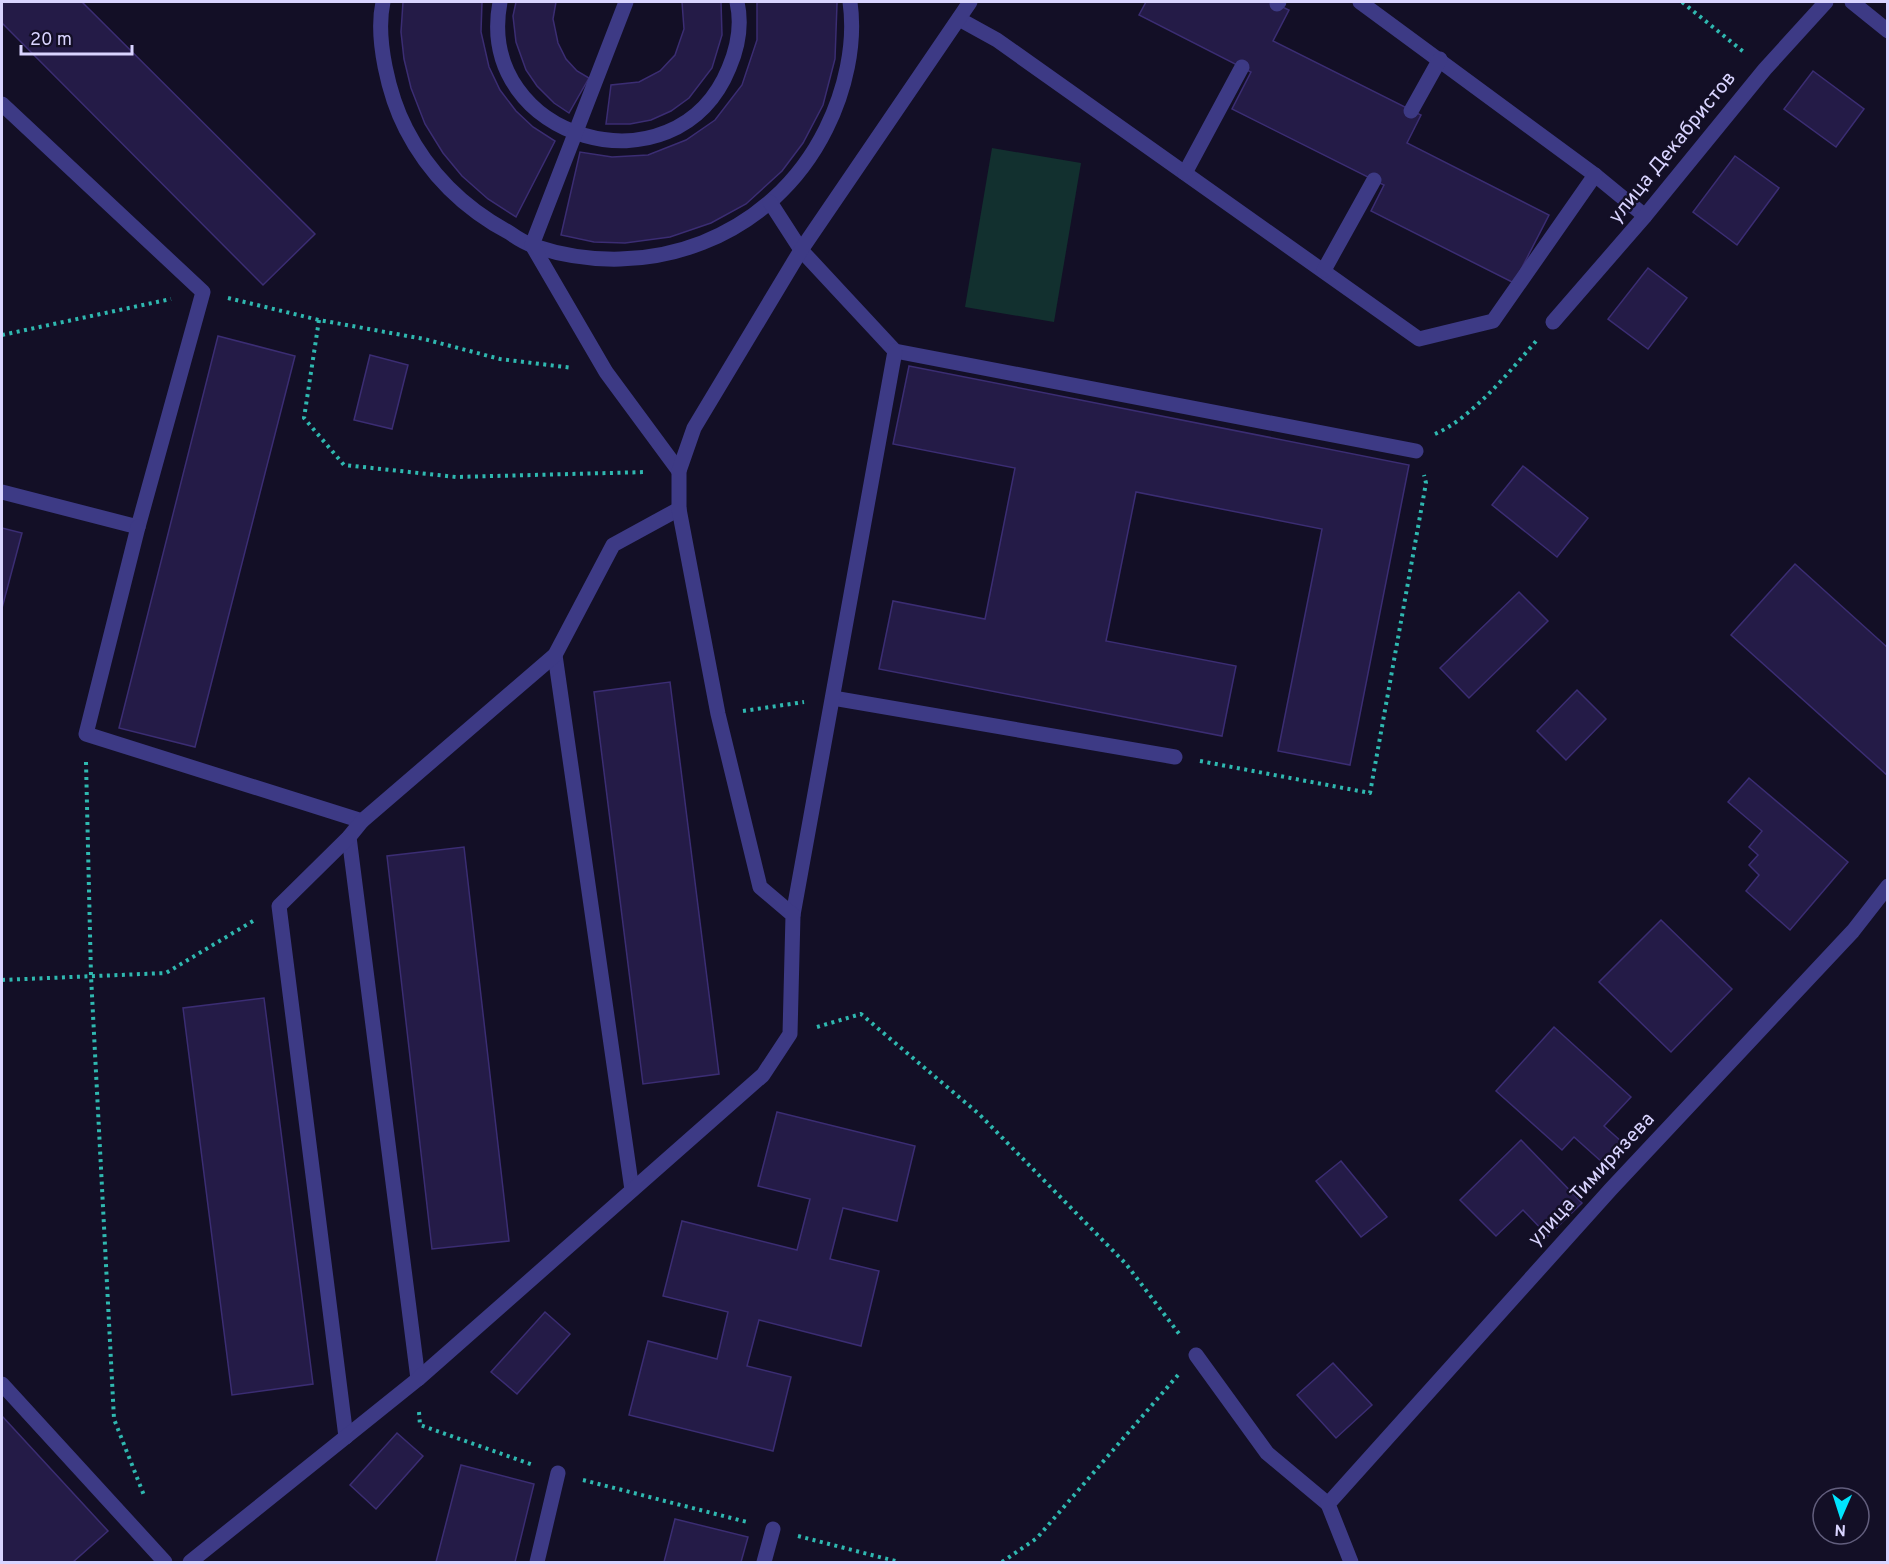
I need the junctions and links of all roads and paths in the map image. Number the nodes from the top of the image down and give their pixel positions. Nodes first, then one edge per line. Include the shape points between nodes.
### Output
1 (383, 2) edge
2 (500, 2) edge
3 (626, 2) edge
4 (737, 2) edge
5 (850, 2) edge
6 (970, 2) edge
7 (1360, 2) edge
8 (1682, 2) edge
9 (1826, 2) edge
10 (1852, 2) edge
11 (1887, 10) edge
12 (959, 19) junction
13 (1883, 27) edge
14 (1440, 59) junction
15 (1242, 67) dead end
16 (1765, 69) junction
17 (2, 104) edge
18 (1411, 111) dead end
19 (574, 133) junction
20 (1185, 172) junction
21 (1595, 175) junction
22 (1374, 180) dead end
23 (770, 202) junction
24 (1645, 216) junction
25 (532, 245) junction
26 (801, 250) junction
27 (1324, 270) junction
28 (203, 292) junction
29 (319, 320) junction
30 (1553, 322) joint
31 (2, 335) edge
32 (895, 351) junction
33 (606, 372) junction
34 (1416, 452) junction
35 (679, 471) junction
36 (2, 492) edge
37 (679, 509) junction
38 (138, 527) junction
39 (555, 655) junction
40 (833, 698) junction
41 (718, 714) junction
42 (86, 734) junction
43 (1175, 757) joint
44 (362, 821) junction
45 (350, 837) junction
46 (1887, 886) edge
47 (279, 906) junction
48 (793, 915) junction
49 (91, 976) junction
50 (2, 980) edge
51 (790, 1034) junction
52 (632, 1190) junction
53 (1196, 1355) junction
54 (418, 1379) junction
55 (2, 1383) edge
56 (346, 1437) junction
57 (558, 1473) junction
58 (1328, 1504) junction
59 (149, 1507) dead end
60 (773, 1529) junction
61 (165, 1563) edge
62 (190, 1563) edge
63 (537, 1563) edge
64 (764, 1563) edge
65 (899, 1563) edge
66 (1002, 1563) edge
67 (1350, 1563) edge

1 - 25 street via 382,45 388,81 417,149 465,204 495,226
2 - 19 street via 499,38 516,85 551,122
3 - 19 street
4 - 19 street via 739,30 735,55 711,99 693,117 672,130 622,142
5 - 23 street via 851,43 834,114 818,147
6 - 12 street
7 - 14 street
8 - 16 path
9 - 16 street, улица Декабристов
10 - 13 street
11 - 13 street
12 - 20 street via 997,40
12 - 26 street
14 - 18 street
14 - 21 street
15 - 20 street
16 - 24 street, улица Декабристов
17 - 28 street
19 - 25 street
20 - 27 street
21 - 24 street
21 - 27 street via 1493,321 1419,339
22 - 27 street
23 - 25 street via 708,242 673,253 599,259
23 - 26 street
24 - 30 street, улица Декабристов
25 - 33 street
26 - 32 street
26 - 35 street via 694,428
28 - 29 path
28 - 31 path
28 - 38 street
29 - 33 path via 424,339 500,359
29 - 35 path via 304,418 344,465 456,477
30 - 34 path via 1492,392 1444,430 1422,440
32 - 34 street
32 - 40 street
33 - 35 street
34 - 43 path via 1426,483 1370,793
35 - 37 street
36 - 38 street
37 - 39 street via 613,545
37 - 41 street
38 - 42 street
39 - 44 street
39 - 52 street
40 - 41 path
40 - 43 street
40 - 48 street
41 - 48 street via 760,887
42 - 44 street
42 - 49 path
44 - 45 street
45 - 47 street
45 - 54 street
46 - 58 street, улица Тимирязева via 1853,931 1611,1189
47 - 49 path via 166,973
47 - 56 street
48 - 51 street
49 - 50 path
49 - 59 path via 114,1419
51 - 52 street via 763,1074
51 - 53 path via 861,1014 979,1114 1126,1264
52 - 54 street
53 - 58 street via 1267,1453
53 - 66 path via 1037,1538
54 - 56 street
54 - 57 path via 420,1425
55 - 61 street
56 - 62 street
57 - 60 path
57 - 63 street
58 - 67 street
60 - 64 street
60 - 65 path

